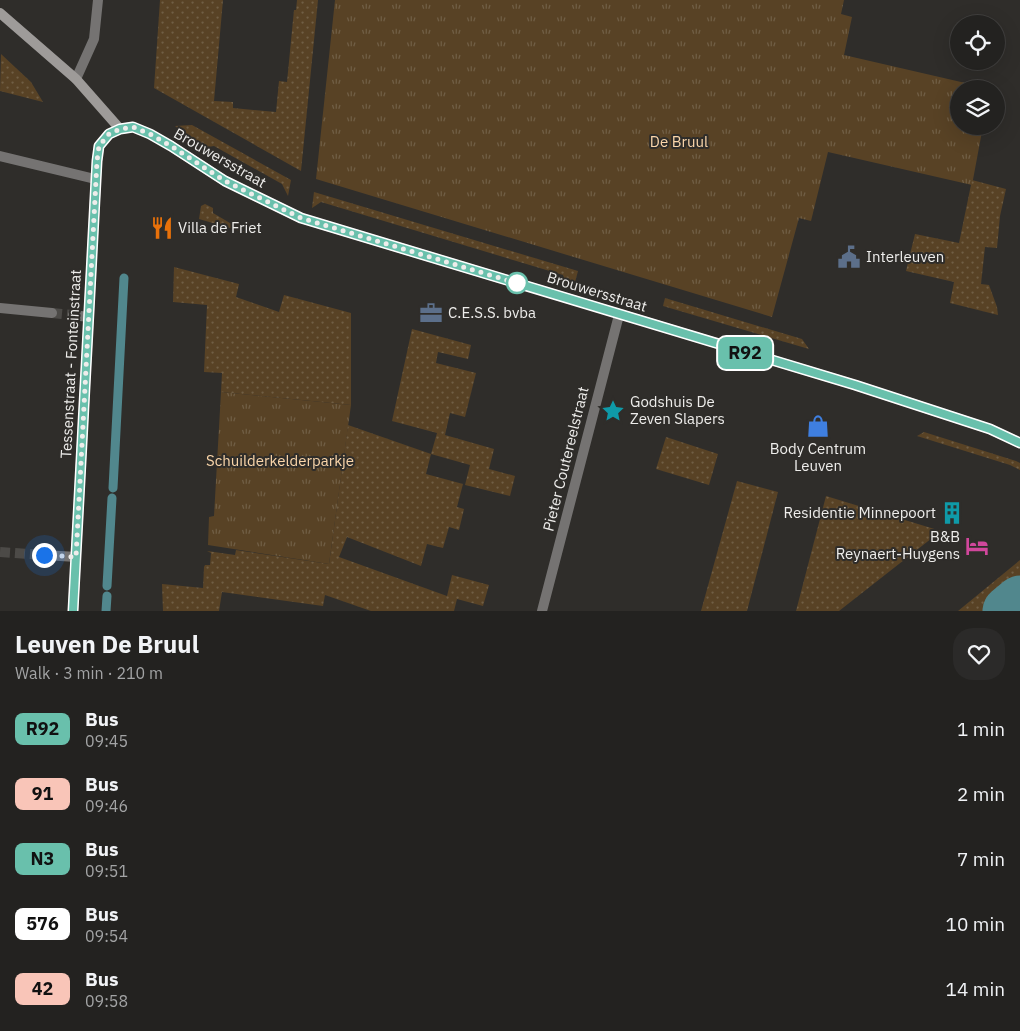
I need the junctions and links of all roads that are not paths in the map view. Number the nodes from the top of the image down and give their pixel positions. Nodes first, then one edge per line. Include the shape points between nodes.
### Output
1 (98, 0) edge
2 (0, 13) edge
3 (76, 79) junction
4 (120, 129) junction
5 (0, 156) edge
6 (95, 179) junction
7 (0, 308) edge
8 (52, 313) tunnel mouth
9 (73, 315) tunnel mouth
10 (619, 315) junction
11 (88, 317) junction
12 (1020, 443) edge
13 (44, 555) tunnel mouth
14 (76, 557) junction
15 (73, 611) edge
16 (542, 611) edge

1 - 3 street via 94,39
2 - 3 street
3 - 4 street
4 - 6 street, Tessenstraat - Fonteinstraat via 109,134 99,146
4 - 10 street, Brouwersstraat via 133,127 150,134 225,181 301,218
5 - 6 street
6 - 11 street, Tessenstraat - Fonteinstraat
7 - 8 street
9 - 11 street
10 - 12 street, Brouwersstraat via 908,402 990,429
10 - 16 street, Pieter Coutereelstraat
11 - 14 street, Tessenstraat - Fonteinstraat
13 - 14 street
14 - 15 street, Tessenstraat - Fonteinstraat

